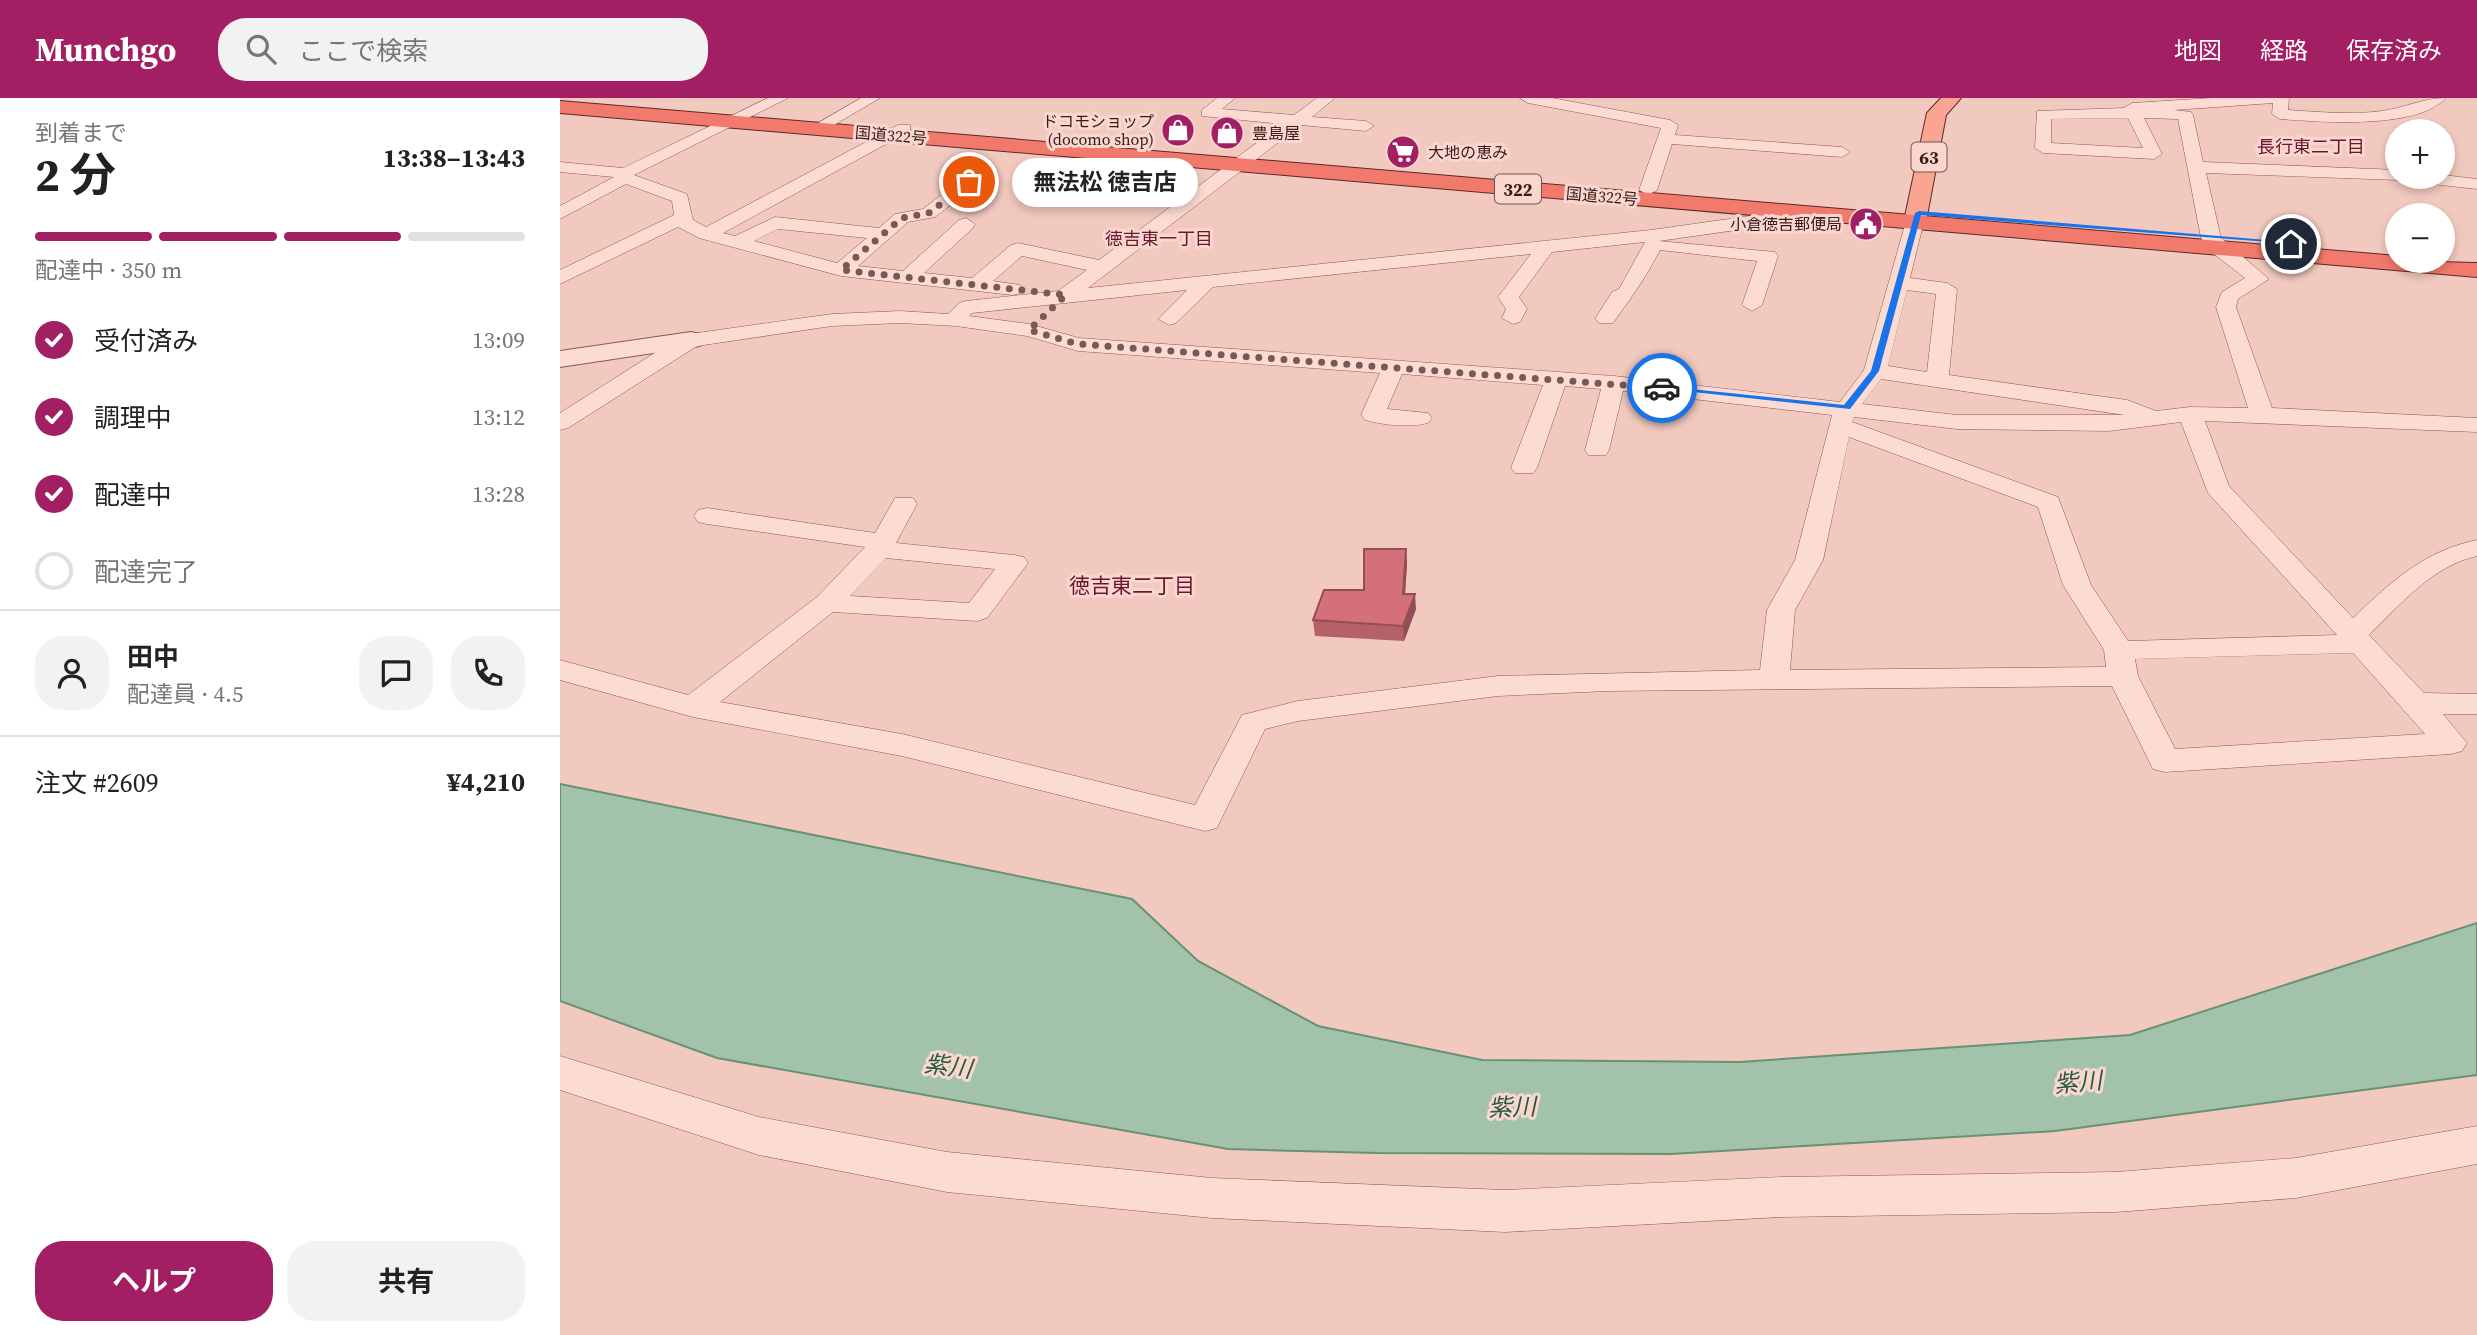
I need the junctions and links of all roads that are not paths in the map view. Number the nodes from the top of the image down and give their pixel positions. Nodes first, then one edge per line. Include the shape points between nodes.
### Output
1 (780, 98) edge
2 (872, 98) edge
3 (1227, 98) edge
4 (1327, 98) edge
5 (1528, 98) edge
6 (1952, 98) edge
7 (2438, 98) edge
8 (560, 100) edge
9 (560, 107) edge
10 (2133, 113) junction
11 (738, 119) junction
12 (1297, 121) junction
13 (823, 126) junction
14 (1366, 126) dead end
15 (1605, 131) dead end
16 (898, 132) junction
17 (1666, 138) junction
18 (1842, 152) dead end
19 (1241, 160) junction
20 (560, 166) edge
21 (2196, 167) junction
22 (2385, 174) edge
23 (625, 176) junction
24 (969, 182) dead end
25 (2455, 182) edge
26 (2477, 184) edge
27 (1648, 190) junction
28 (560, 213) edge
29 (1807, 214) junction
30 (1917, 217) junction
31 (683, 218) junction
32 (965, 225) dead end
33 (706, 234) junction
34 (883, 234) junction
35 (1648, 241) junction
36 (737, 242) junction
37 (2214, 242) junction
38 (1547, 246) junction
39 (2385, 252) edge
40 (2455, 258) edge
41 (2477, 259) edge
42 (1102, 267) junction
43 (841, 270) junction
44 (2477, 270) edge
45 (560, 278) edge
46 (907, 278) junction
47 (1206, 283) junction
48 (1898, 283) junction
49 (976, 285) junction
50 (1066, 295) junction
51 (1752, 305) dead end
52 (1513, 318) dead end
53 (1606, 318) dead end
54 (1169, 319) dead end
55 (953, 321) junction
56 (1029, 330) junction
57 (691, 340) junction
58 (560, 359) edge
59 (1394, 367) junction
60 (1875, 371) junction
61 (1556, 379) junction
62 (1937, 381) junction
63 (1614, 383) junction
64 (2190, 414) junction
65 (2262, 415) junction
66 (1843, 416) junction
67 (1420, 418) dead end
68 (2153, 418) junction
69 (560, 423) edge
70 (2477, 425) edge
71 (1597, 450) dead end
72 (1524, 468) dead end
73 (904, 504) dead end
74 (707, 516) dead end
75 (881, 546) junction
76 (2477, 548) edge
77 (827, 603) junction
78 (2358, 639) junction
79 (2121, 663) junction
80 (560, 670) edge
81 (1774, 680) junction
82 (2416, 703) junction
83 (2477, 704) edge
84 (693, 707) junction
85 (560, 1073) edge
86 (2477, 1145) edge

1 - 11 street
2 - 13 street
3 - 12 street via 1208,113
4 - 12 street
5 - 17 street via 1661,122 1670,125
6 - 30 main road, 63 via 1937,113
7 - 10 street via 2406,112 2365,118 2280,114 2281,98 2132,108
8 - 11 highway, 国道322号 / 322
9 - 11 highway, 国道322号 / 322
10 - 10 street via 2154,154 2043,148 2043,114
10 - 21 street via 2185,115
11 - 13 highway, 国道322号 / 322
11 - 23 street
12 - 14 street
12 - 19 street
13 - 16 highway, 国道322号 / 322
15 - 17 street
16 - 19 highway, 国道322号 / 322
16 - 33 street
17 - 18 street
17 - 27 street
19 - 27 highway, 国道322号 / 322
19 - 29 highway, 国道322号 / 322
19 - 42 street
20 - 23 street
21 - 22 street
21 - 37 street
23 - 28 street
23 - 31 street via 681,198
24 - 34 street via 929,213 902,218
25 - 26 street
27 - 30 highway, 国道322号 / 322
29 - 30 highway, 国道322号 / 322
29 - 35 street
30 - 37 highway, 国道322号 / 322
30 - 48 street
31 - 33 street via 684,223
31 - 45 street
32 - 46 street
33 - 36 street
34 - 36 street via 775,223
34 - 43 street
35 - 38 street
35 - 51 street via 1768,256
35 - 53 street via 1627,293 1619,296
36 - 43 street
37 - 39 highway, 国道322号 / 322
37 - 44 highway, 国道322号 / 322
37 - 65 street via 2259,279 2230,296 2226,307
38 - 47 street
38 - 52 street via 1508,297 1517,309
40 - 41 highway
42 - 49 street via 1018,249
42 - 50 street
43 - 46 street
46 - 49 street
47 - 50 street
47 - 54 street
48 - 60 street
48 - 62 street via 1947,289
49 - 50 street
50 - 55 street via 966,307
50 - 56 street
55 - 56 street
55 - 57 street via 900,317 832,320
56 - 59 street via 1078,344
57 - 58 street
57 - 69 street
59 - 61 street
59 - 67 street via 1373,415
60 - 62 street
60 - 66 street
61 - 63 street
61 - 72 street
62 - 68 street via 2127,407
63 - 66 street
63 - 71 street
64 - 65 street
64 - 68 street
64 - 78 street via 2217,488
65 - 70 street
66 - 68 street via 2109,424
66 - 79 street via 2049,502 2077,585
66 - 81 street via 1809,560 1780,610
73 - 75 street
74 - 75 street
75 - 77 street
75 - 77 street via 1014,563 977,612
76 - 78 street via 2462,549 2421,572
77 - 84 street
78 - 79 street
78 - 82 street
79 - 81 street
79 - 82 street via 2165,761 2452,743
80 - 84 street
81 - 84 street via 1498,686 1298,710 1253,722 1205,819 902,745
82 - 83 street
85 - 86 street via 759,1136 947,1172 1212,1198 1477,1210 1782,1197 2116,1192 2296,1178

